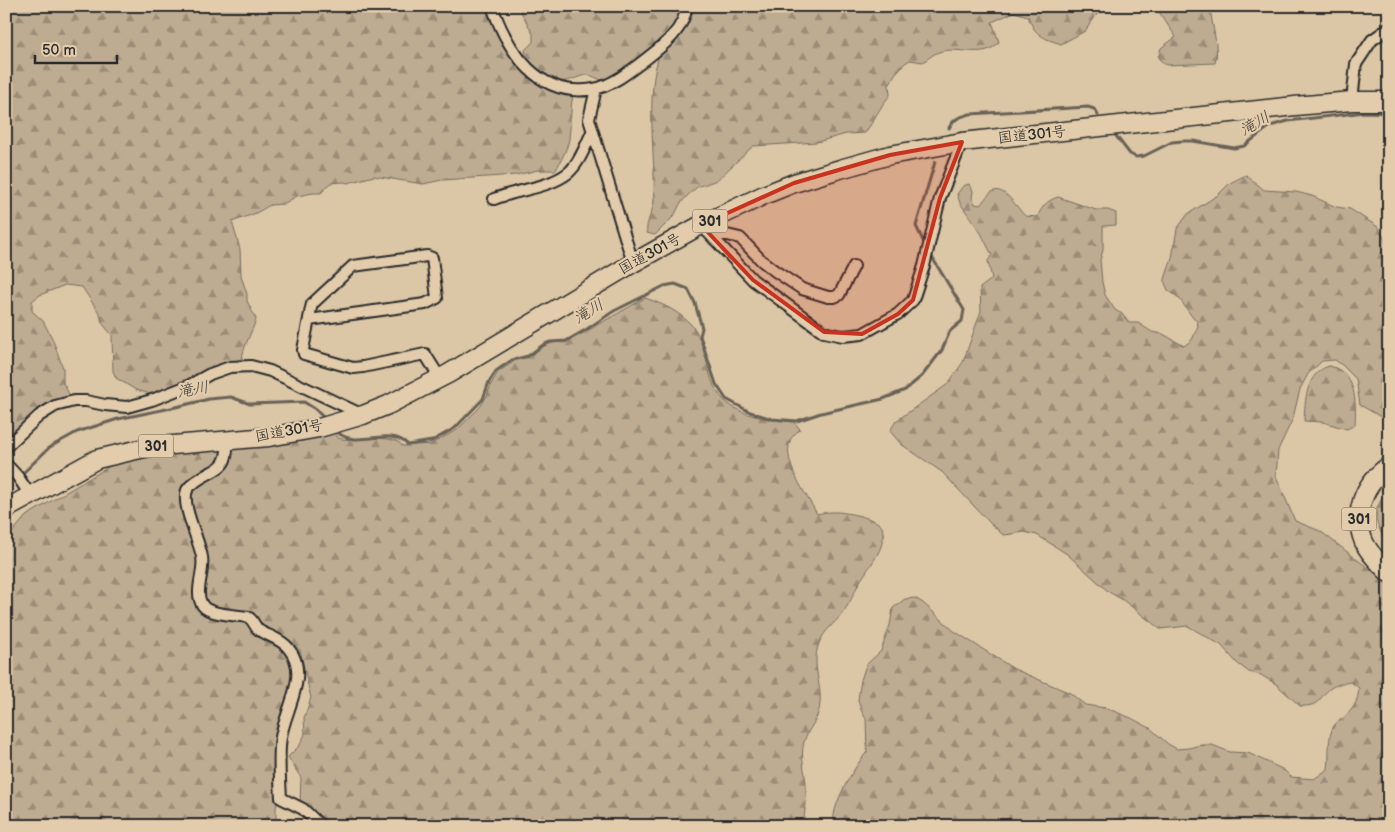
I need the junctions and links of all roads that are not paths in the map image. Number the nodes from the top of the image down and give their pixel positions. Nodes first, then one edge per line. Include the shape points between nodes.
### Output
1 (492, 6) edge
2 (687, 6) edge
3 (1389, 28) edge
4 (596, 89) junction
5 (1352, 101) junction
6 (1389, 101) edge
7 (592, 132) junction
8 (962, 142) junction
9 (494, 199) dead end
10 (701, 225) junction
11 (714, 239) junction
12 (633, 263) junction
13 (854, 266) dead end
14 (308, 320) junction
15 (440, 378) junction
16 (363, 415) junction
17 (227, 440) junction
18 (6, 447) edge
19 (6, 464) edge
20 (1389, 466) edge
21 (30, 495) junction
22 (6, 509) edge
23 (1389, 573) edge
24 (321, 826) edge

1 - 4 street via 510,46 533,74 548,84 566,89
2 - 4 street via 685,16 670,41 629,72
3 - 5 street via 1372,40 1356,64
4 - 7 street via 589,119
5 - 6 highway, 国道301号 / 301
5 - 8 highway, 国道301号 / 301
7 - 9 street via 568,173 545,184
7 - 12 street
8 - 10 highway, 国道301号 / 301 via 890,155 840,169 764,195
8 - 11 street via 940,198 913,300 898,314 862,334 843,336 824,332 753,280
10 - 11 street
10 - 12 highway, 国道301号 / 301
11 - 13 street via 723,234 740,238 762,261 788,280 802,289 828,297 839,295
12 - 15 highway, 国道301号 / 301
14 - 14 street via 312,304 353,266 432,258 436,298 432,301
14 - 15 street via 304,354 353,368 425,354
15 - 16 highway, 国道301号 / 301
16 - 17 highway, 国道301号 / 301 via 319,428
16 - 18 street via 270,371 250,366 230,367 128,407 86,401 55,406 39,416
17 - 21 highway, 国道301号 / 301 via 149,447 96,460
17 - 24 street via 228,454 223,464 188,488 186,496 202,560 199,590 203,606 214,612 248,616 257,630 289,648 297,666 281,736 282,798
19 - 21 street
20 - 23 highway, 301 via 1366,489 1359,514 1364,542 1372,556
21 - 22 highway, 国道301号 / 301

